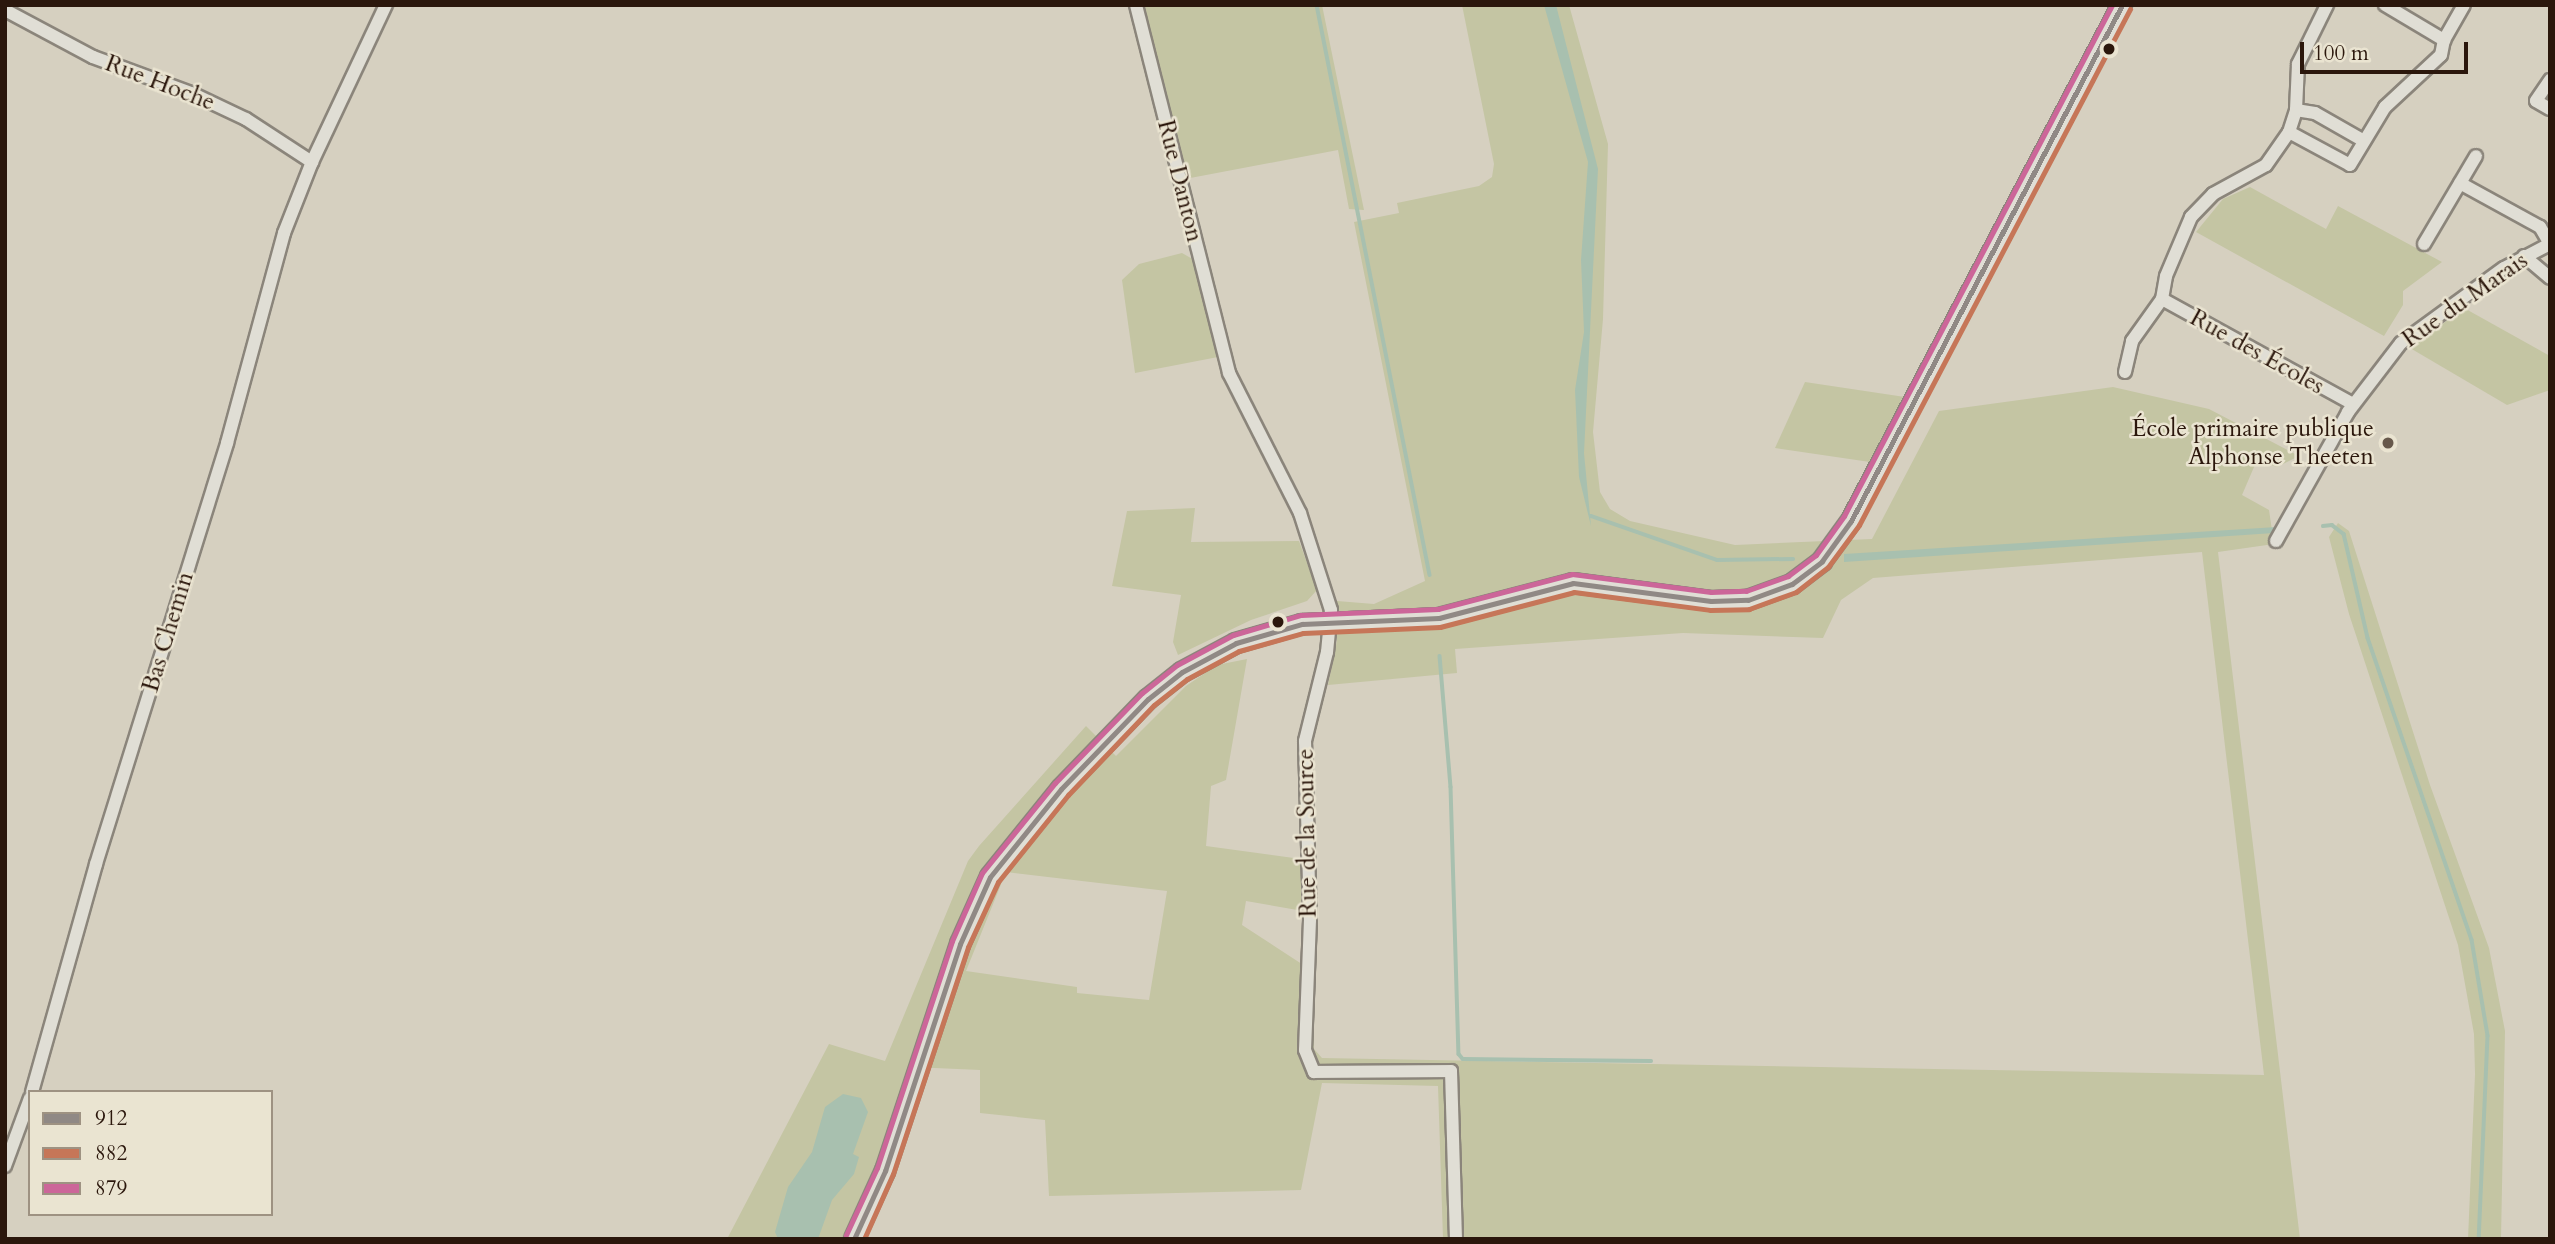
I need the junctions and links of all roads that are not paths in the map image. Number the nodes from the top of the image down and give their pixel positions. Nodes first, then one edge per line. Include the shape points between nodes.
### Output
1 (386, 5) edge
2 (1136, 5) edge
3 (2122, 5) edge
4 (2327, 5) edge
5 (2385, 5) edge
6 (2463, 5) edge
7 (5, 10) edge
8 (2444, 40) junction
9 (2550, 80) edge
10 (2550, 109) edge
11 (2296, 110) junction
12 (2289, 132) junction
13 (2364, 141) junction
14 (2476, 156) dead end
15 (309, 167) junction
16 (2460, 183) junction
17 (2424, 244) dead end
18 (2550, 244) edge
19 (2524, 256) junction
20 (2550, 278) edge
21 (2162, 299) junction
22 (1224, 356) joint
23 (2125, 372) dead end
24 (2353, 404) junction
25 (2277, 539) dead end
26 (1332, 621) junction
27 (33, 1090) edge
28 (28, 1103) edge
29 (5, 1166) edge
30 (854, 1239) edge
31 (1456, 1239) edge

1 - 15 street, Bas Chemin
2 - 22 street, Rue Danton
3 - 26 main road via 1851,520 1829,554 1792,584 1748,600 1711,601 1573,583 1449,617
4 - 11 street via 2298,64
5 - 8 street
6 - 8 street
7 - 15 street, Rue Hoche via 93,57 246,119
8 - 13 street via 2441,55 2391,101
9 - 10 street via 2536,101
11 - 12 street
11 - 13 street via 2315,113
12 - 13 street via 2350,165
12 - 21 street via 2266,164 2213,194 2191,217 2166,276
14 - 16 street
15 - 27 street, Bas Chemin via 284,233 228,443 96,864
16 - 17 street
16 - 18 street via 2540,227
18 - 19 street, Rue du Marais
19 - 20 street
19 - 24 street, Rue du Marais via 2407,337
21 - 23 street via 2132,341
21 - 24 street, Rue des Écoles
22 - 26 street, Rue de la Source via 1240,402 1300,513
24 - 25 street, Rue du Marais
26 - 30 main road via 1248,638 1182,672 1127,720 1015,841 990,877 965,930 879,1188
26 - 31 street, Rue de la Source via 1305,741 1310,920 1304,1050 1314,1072 1451,1071
28 - 29 street

